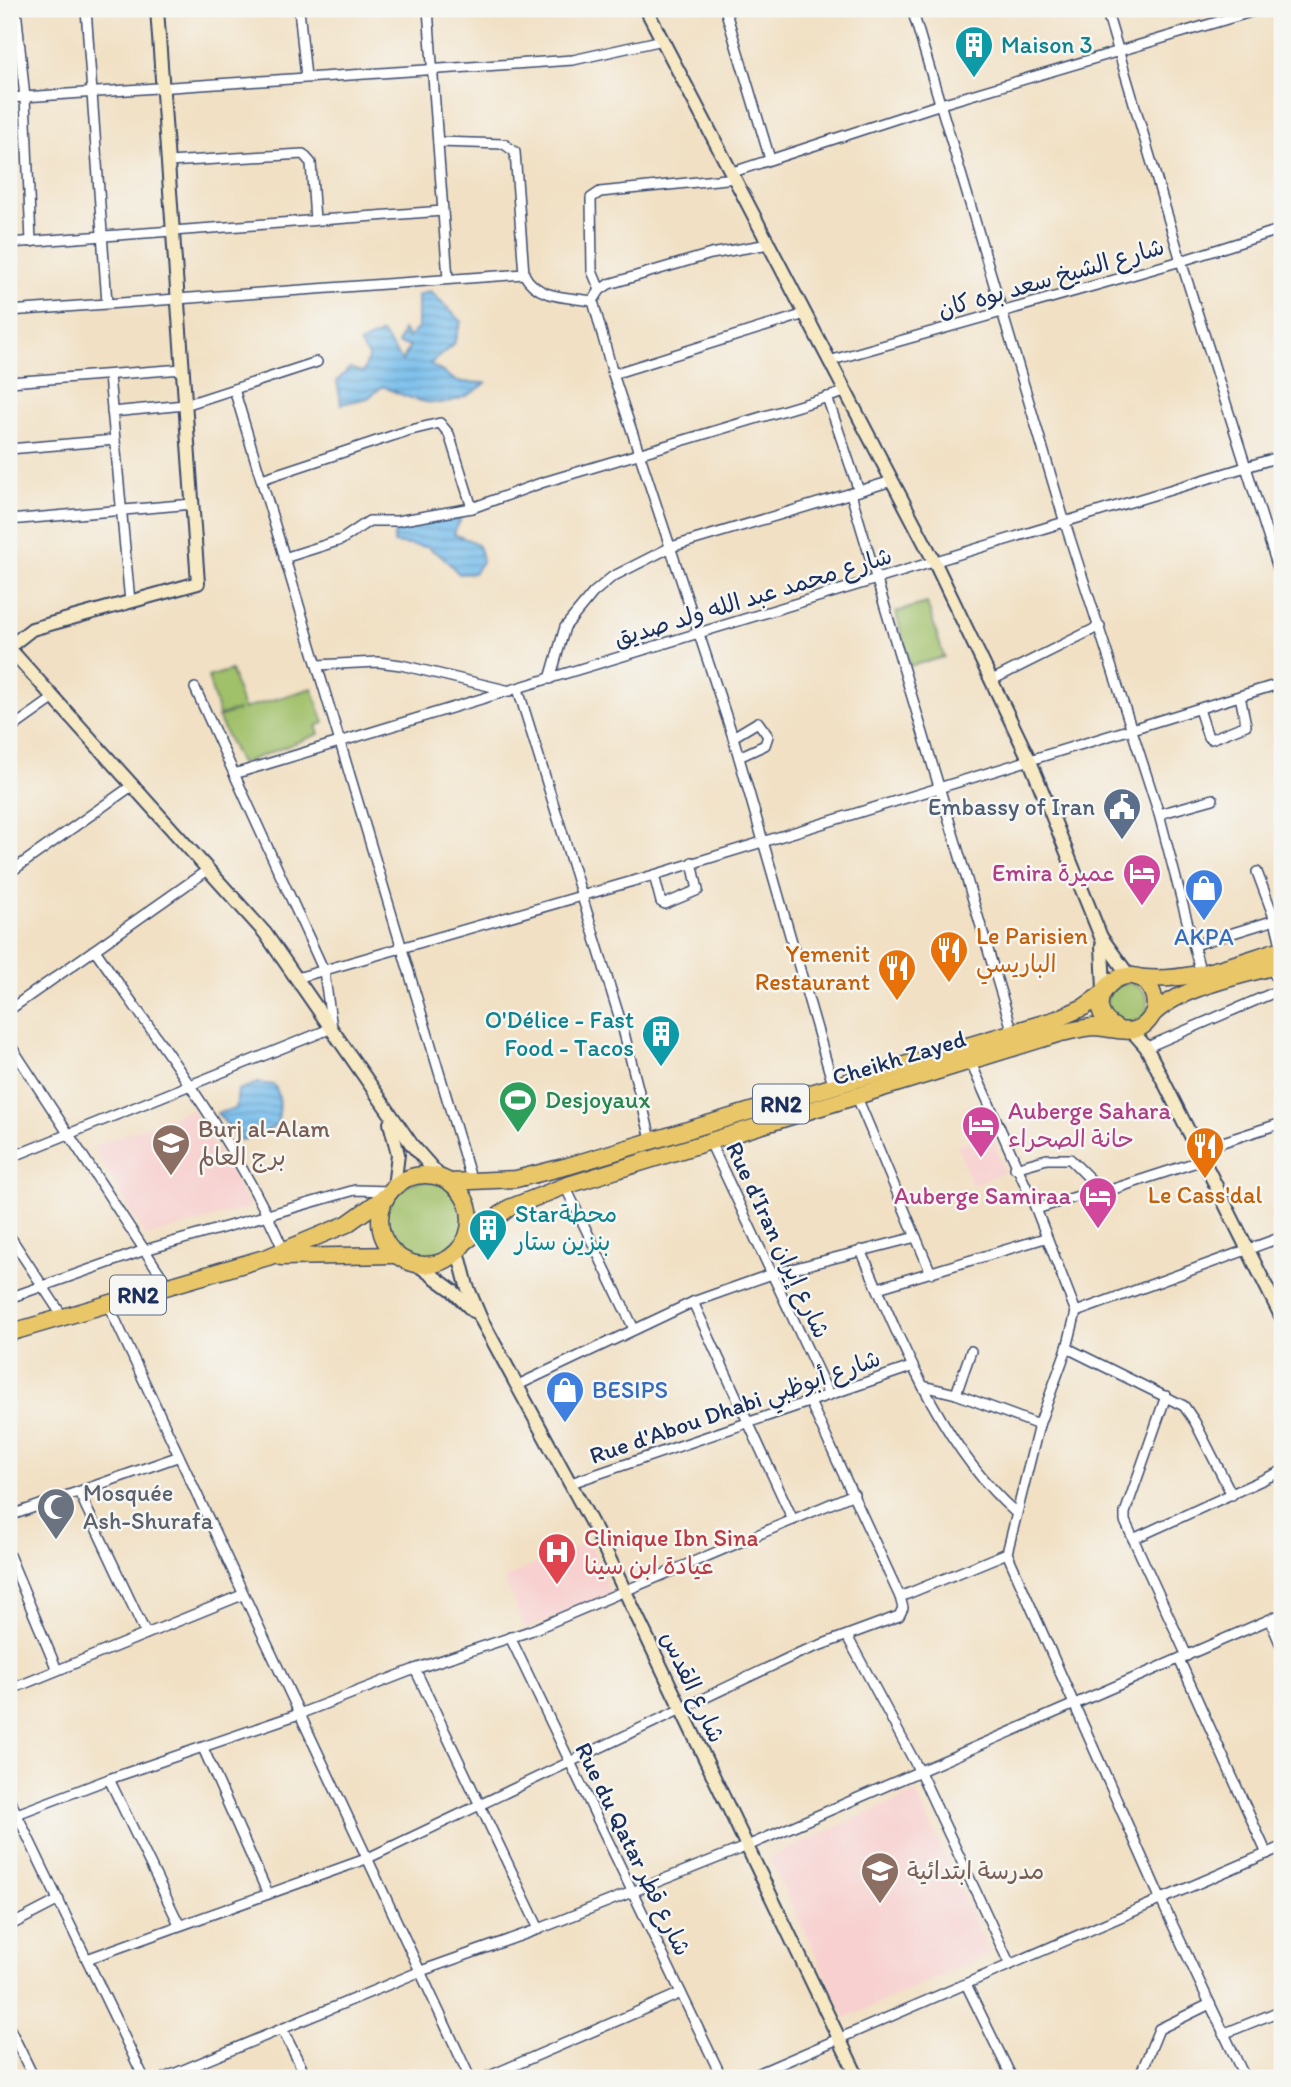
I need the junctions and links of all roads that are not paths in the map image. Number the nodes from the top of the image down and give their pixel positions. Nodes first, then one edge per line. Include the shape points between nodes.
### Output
1 (16, 9) edge
2 (86, 9) edge
3 (156, 9) edge
4 (299, 9) edge
5 (428, 9) edge
6 (646, 9) edge
7 (725, 9) edge
8 (912, 9) edge
9 (1106, 9) edge
10 (1261, 9) edge
11 (663, 40) junction
12 (1119, 50) junction
13 (432, 68) junction
14 (306, 77) junction
15 (162, 88) junction
16 (90, 93) junction
17 (9, 98) edge
18 (25, 98) junction
19 (941, 104) junction
20 (438, 142) junction
21 (770, 159) junction
22 (168, 162) junction
23 (734, 175) junction
24 (443, 211) junction
25 (315, 220) junction
26 (173, 229) junction
27 (1282, 229) edge
28 (102, 237) junction
29 (31, 242) junction
30 (9, 243) edge
31 (769, 244) junction
32 (1181, 261) junction
33 (524, 274) junction
34 (448, 279) junction
35 (600, 290) junction
36 (177, 298) junction
37 (593, 301) junction
38 (107, 303) junction
39 (9, 311) edge
40 (1004, 311) junction
41 (805, 314) junction
42 (829, 361) junction
43 (317, 362) dead end
44 (183, 369) junction
45 (613, 374) junction
46 (109, 376) junction
47 (9, 382) edge
48 (234, 389) junction
49 (845, 391) junction
50 (827, 397) junction
51 (185, 405) junction
52 (112, 412) junction
53 (114, 440) junction
54 (9, 449) edge
55 (641, 454) junction
56 (1282, 456) edge
57 (1247, 467) junction
58 (262, 479) junction
59 (892, 481) junction
60 (855, 492) junction
61 (192, 504) junction
62 (472, 508) junction
63 (122, 510) junction
64 (9, 520) edge
65 (1066, 523) junction
66 (671, 547) junction
67 (285, 558) junction
68 (934, 561) junction
69 (876, 580) junction
70 (1282, 581) edge
71 (130, 601) junction
72 (1100, 626) junction
73 (700, 635) junction
74 (9, 648) edge
75 (317, 665) junction
76 (550, 679) junction
77 (992, 680) junction
78 (1282, 683) edge
79 (195, 688) dead end
80 (514, 690) junction
81 (1240, 696) junction
82 (54, 698) junction
83 (1199, 709) junction
84 (9, 730) edge
85 (1133, 730) junction
86 (733, 737) junction
87 (340, 743) junction
88 (739, 757) junction
89 (1030, 761) junction
90 (234, 774) junction
91 (133, 785) junction
92 (938, 788) junction
93 (1213, 799) dead end
94 (1159, 814) junction
95 (761, 840) junction
96 (692, 862) junction
97 (209, 869) junction
98 (1257, 872) dead end
99 (9, 873) edge
100 (654, 875) junction
101 (583, 894) junction
102 (1279, 919) edge
103 (1101, 937) junction
104 (1194, 945) junction
105 (402, 948) junction
106 (1282, 949) edge
107 (95, 950) junction
108 (1277, 965) edge
109 (324, 971) junction
110 (1201, 974) junction
111 (1131, 977) junction
112 (298, 978) junction
113 (1282, 989) edge
114 (1103, 992) junction
115 (9, 1010) edge
116 (1150, 1018) junction
117 (332, 1028) junction
118 (1125, 1030) junction
119 (1013, 1033) junction
120 (9, 1043) edge
121 (1152, 1045) junction
122 (970, 1061) junction
123 (1157, 1068) junction
124 (190, 1086) junction
125 (834, 1088) junction
126 (856, 1095) junction
127 (380, 1100) junction
128 (1282, 1123) edge
129 (71, 1134) junction
130 (709, 1140) junction
131 (652, 1143) junction
132 (1201, 1155) junction
133 (9, 1158) edge
134 (1016, 1168) junction
135 (446, 1180) junction
136 (472, 1182) junction
137 (565, 1185) junction
138 (390, 1192) junction
139 (1098, 1194) junction
140 (1035, 1209) junction
141 (268, 1215) junction
142 (9, 1235) edge
143 (916, 1237) junction
144 (1282, 1237) edge
145 (1045, 1238) junction
146 (461, 1246) junction
147 (1247, 1248) junction
148 (145, 1250) junction
149 (861, 1250) junction
150 (284, 1251) junction
151 (396, 1255) junction
152 (268, 1257) junction
153 (418, 1265) junction
154 (931, 1273) junction
155 (772, 1274) junction
156 (168, 1286) junction
157 (43, 1287) junction
158 (878, 1289) junction
159 (9, 1298) edge
160 (693, 1302) junction
161 (108, 1304) junction
162 (1076, 1312) junction
163 (64, 1317) junction
164 (1282, 1318) edge
165 (481, 1319) junction
166 (634, 1329) junction
167 (9, 1333) edge
168 (1067, 1348) junction
169 (971, 1351) dead end
170 (911, 1367) junction
171 (518, 1385) junction
172 (923, 1386) junction
173 (956, 1394) junction
174 (829, 1395) junction
175 (1166, 1396) junction
176 (810, 1402) junction
177 (748, 1423) junction
178 (1039, 1425) junction
179 (177, 1457) junction
180 (1282, 1471) edge
181 (571, 1483) junction
182 (79, 1492) junction
183 (854, 1494) junction
184 (1232, 1495) junction
185 (1015, 1512) junction
186 (9, 1516) edge
187 (793, 1521) junction
188 (1133, 1539) junction
189 (1007, 1553) junction
190 (9, 1555) edge
191 (624, 1590) junction
192 (242, 1595) junction
193 (900, 1597) junction
194 (1282, 1614) edge
195 (1270, 1619) junction
196 (146, 1634) junction
197 (848, 1636) junction
198 (510, 1637) junction
199 (1282, 1648) edge
200 (1183, 1657) junction
201 (415, 1668) junction
202 (57, 1670) junction
203 (9, 1690) edge
204 (1073, 1705) junction
205 (680, 1709) junction
206 (299, 1714) junction
207 (203, 1748) junction
208 (570, 1764) junction
209 (920, 1772) junction
210 (109, 1779) junction
211 (9, 1798) edge
212 (480, 1805) junction
213 (13, 1815) edge
214 (745, 1847) junction
215 (1282, 1847) edge
216 (1267, 1854) junction
217 (366, 1859) junction
218 (633, 1892) junction
219 (268, 1894) junction
220 (1161, 1899) junction
221 (59, 1900) junction
222 (179, 1924) junction
223 (9, 1926) edge
224 (540, 1929) junction
225 (87, 1959) junction
226 (1010, 1965) junction
227 (421, 1971) junction
228 (967, 1984) junction
229 (681, 1993) junction
230 (1210, 2004) junction
231 (1282, 2011) edge
232 (9, 2027) edge
233 (283, 2031) junction
234 (1223, 2034) junction
235 (838, 2038) junction
236 (34, 2078) edge
237 (144, 2078) edge
238 (164, 2078) edge
239 (307, 2078) edge
240 (470, 2078) edge
241 (485, 2078) edge
242 (722, 2078) edge
243 (748, 2078) edge
244 (858, 2078) edge
245 (1012, 2078) edge
246 (1139, 2078) edge
247 (1245, 2078) edge

1 - 18 street
2 - 16 street
3 - 15 street
4 - 14 street
5 - 13 street
6 - 11 street
7 - 21 street
8 - 19 street
9 - 12 street
10 - 12 street
11 - 13 street via 573,60
11 - 23 street
12 - 19 street
12 - 32 street
13 - 14 street
13 - 20 street
14 - 15 street
15 - 16 street
15 - 22 street
16 - 18 street
16 - 28 street
17 - 18 street
18 - 29 street
19 - 21 street
19 - 40 street
20 - 24 street
20 - 33 street via 504,144 514,152
21 - 23 street
22 - 25 street via 303,154 311,163
22 - 26 street
23 - 31 street
23 - 35 street via 600,192 591,198 592,271
24 - 25 street
24 - 34 street
25 - 26 street
26 - 28 street
26 - 36 street
27 - 32 street, شارع الشيخ سعد بوه كان
28 - 29 street
28 - 38 street
29 - 30 street
31 - 35 street via 712,254
31 - 41 street
32 - 40 street, شارع الشيخ سعد بوه كان
32 - 57 street
33 - 34 street
33 - 37 street via 538,292
34 - 36 street
35 - 37 street
36 - 38 street
36 - 44 street
37 - 45 street
38 - 39 street
40 - 42 street, شارع الشيخ سعد بوه كان
40 - 65 street
41 - 42 street
41 - 45 street
42 - 49 street
43 - 48 street
44 - 46 street
44 - 51 street
45 - 55 street
46 - 47 street
46 - 52 street
48 - 51 street
48 - 58 street
49 - 50 street
49 - 59 street
50 - 55 street
50 - 60 street
51 - 52 street
51 - 61 street
52 - 53 street
53 - 54 street
53 - 63 street
55 - 62 street
55 - 66 street
56 - 57 street, شارع محمد عبد الله ولد صديق
57 - 65 street, شارع محمد عبد الله ولد صديق
57 - 70 street
58 - 62 street via 440,424 449,434
58 - 67 street
59 - 60 street
59 - 68 street
60 - 66 street
60 - 69 street
61 - 63 street
61 - 71 street via 198,583
62 - 67 street via 397,521 369,521 341,540
63 - 64 street
63 - 71 street
65 - 68 street, شارع محمد عبد الله ولد صديق
65 - 72 street
66 - 73 street
66 - 76 street via 612,577 593,593 565,627
67 - 75 street
68 - 69 street, شارع محمد عبد الله ولد صديق
68 - 77 street
69 - 73 street, شارع محمد عبد الله ولد صديق
69 - 92 street
71 - 74 street via 32,629
72 - 77 street
72 - 85 street
73 - 76 street, شارع محمد عبد الله ولد صديق
73 - 86 street
74 - 82 street
75 - 80 street via 378,662
75 - 87 street
76 - 80 street, شارع محمد عبد الله ولد صديق
77 - 89 street
78 - 81 street
79 - 90 street
80 - 87 street, شارع محمد عبد الله ولد صديق
80 - 101 street
81 - 83 street
81 - 83 street via 1246,725 1211,739
82 - 84 street
82 - 91 street
83 - 85 street
85 - 89 street
85 - 94 street
86 - 88 street
86 - 88 street via 758,722 768,736 765,745
87 - 90 street, شارع محمد عبد الله ولد صديق
87 - 105 street
88 - 95 street
89 - 92 street
89 - 103 street
90 - 109 street
91 - 97 street
91 - 99 street
92 - 95 street
92 - 119 street
93 - 94 street
94 - 104 street
95 - 96 street
95 - 125 street
96 - 100 street
96 - 100 street via 698,890 666,904 661,902
97 - 107 street
97 - 112 street
98 - 102 street
100 - 101 street
101 - 105 street
101 - 131 street
102 - 104 street
102 - 106 street
103 - 111 street
103 - 114 street
104 - 110 street
105 - 109 street
105 - 136 street
106 - 110 highway
107 - 115 street
107 - 124 street
108 - 113 street
108 - 116 highway via 1188,992
109 - 112 street
109 - 117 street
110 - 111 highway via 1167,980
111 - 114 highway via 1117,978
111 - 116 highway via 1152,991
112 - 117 street
113 - 121 street
114 - 118 highway via 1103,1015
114 - 119 highway, Cheikh Zayed / RN2 via 1057,1020
116 - 118 highway
116 - 121 street
117 - 124 street
117 - 127 street
118 - 122 highway, Cheikh Zayed / RN2 via 1094,1027 1061,1033
118 - 123 street
119 - 125 highway, Cheikh Zayed / RN2
120 - 129 street
121 - 123 street
122 - 126 highway, Cheikh Zayed / RN2
122 - 134 street
123 - 132 street
124 - 129 street
124 - 141 street
125 - 131 highway, Cheikh Zayed / RN2
126 - 130 highway, Cheikh Zayed / RN2
126 - 143 street
127 - 135 street via 412,1145
127 - 138 street via 398,1154
128 - 132 street
129 - 133 street
129 - 148 street
130 - 137 highway, Cheikh Zayed / RN2
130 - 155 street, Rue d'Iran شارع إيران
131 - 136 highway, Cheikh Zayed / RN2 via 516,1179
132 - 139 street
132 - 147 street
134 - 139 street via 1070,1158
134 - 140 street
135 - 136 highway, Cheikh Zayed / RN2
135 - 138 highway via 413,1176
135 - 146 highway via 460,1191 469,1209 470,1223
137 - 146 highway, Cheikh Zayed / RN2 via 509,1208
137 - 166 street
138 - 141 street via 355,1190
138 - 150 highway, RN2 via 347,1224
138 - 151 highway via 382,1206 380,1228
139 - 140 street
140 - 145 street
141 - 148 street
141 - 150 street
142 - 157 street
143 - 149 street
143 - 154 street
144 - 147 street
145 - 154 street
145 - 162 street
146 - 153 highway via 436,1264
146 - 165 street via 467,1286
147 - 162 street
147 - 164 street
148 - 156 street
148 - 157 street
149 - 155 street
149 - 158 street
150 - 152 highway, RN2
151 - 152 highway, RN2
151 - 153 highway
152 - 156 highway, RN2
153 - 165 street
154 - 158 street
155 - 160 street
155 - 174 street, Rue d'Iran شارع إيران
156 - 161 highway, RN2
157 - 159 street
157 - 163 street
158 - 170 street
160 - 166 street
160 - 177 street
161 - 163 highway, RN2
161 - 179 street
162 - 168 street
163 - 167 highway, RN2
165 - 171 street, شارع القدس
166 - 171 street
168 - 175 street
168 - 178 street
169 - 173 street
170 - 172 street
170 - 174 street, Rue d'Abou Dhabi شارع أبوظبي
171 - 181 street, شارع القدس
172 - 173 street
172 - 185 street via 984,1482
173 - 178 street
174 - 176 street, Rue d'Abou Dhabi شارع أبوظبي
175 - 184 street via 1184,1406 1195,1422
175 - 188 street via 1125,1513
176 - 177 street, Rue d'Abou Dhabi شارع أبوظبي
176 - 183 street
177 - 181 street, Rue d'Abou Dhabi شارع أبوظبي
177 - 187 street
178 - 185 street
179 - 182 street
179 - 192 street
180 - 184 street
181 - 191 street, شارع القدس
182 - 186 street
182 - 196 street
183 - 187 street
183 - 193 street
184 - 188 street
185 - 189 street
187 - 191 street
188 - 200 street
189 - 193 street
189 - 204 street
190 - 202 street
191 - 198 street
191 - 205 street, شارع القدس
192 - 196 street
192 - 206 street
193 - 197 street via 902,1613
194 - 195 street
195 - 199 street
195 - 200 street
196 - 202 street
197 - 205 street via 799,1653
197 - 209 street
198 - 201 street
198 - 208 street, Rue du Qatar شارع قطر
200 - 204 street
200 - 216 street
201 - 206 street
201 - 212 street
202 - 203 street
204 - 209 street
204 - 220 street
205 - 208 street
205 - 214 street, شارع القدس
206 - 207 street
206 - 217 street
207 - 210 street
207 - 219 street
208 - 212 street
208 - 218 street, Rue du Qatar شارع قطر
209 - 214 street
209 - 226 street
210 - 213 street
210 - 222 street
211 - 213 street
212 - 217 street
212 - 224 street
213 - 221 street
214 - 218 street
214 - 235 street, شارع القدس
215 - 216 street
216 - 220 street
217 - 219 street
217 - 227 street
218 - 224 street
218 - 229 street, Rue du Qatar شارع قطر
219 - 222 street
220 - 226 street
220 - 230 street
221 - 223 street
221 - 225 street
222 - 225 street
224 - 227 street
225 - 237 street
226 - 228 street
227 - 233 street
227 - 240 street
228 - 235 street
228 - 245 street
229 - 241 street
229 - 242 street, Rue du Qatar شارع قطر
230 - 234 street
230 - 246 street via 1159,2029
231 - 234 street
232 - 236 street
233 - 238 street
233 - 239 street
234 - 247 street
235 - 243 street
235 - 244 street, شارع القدس

